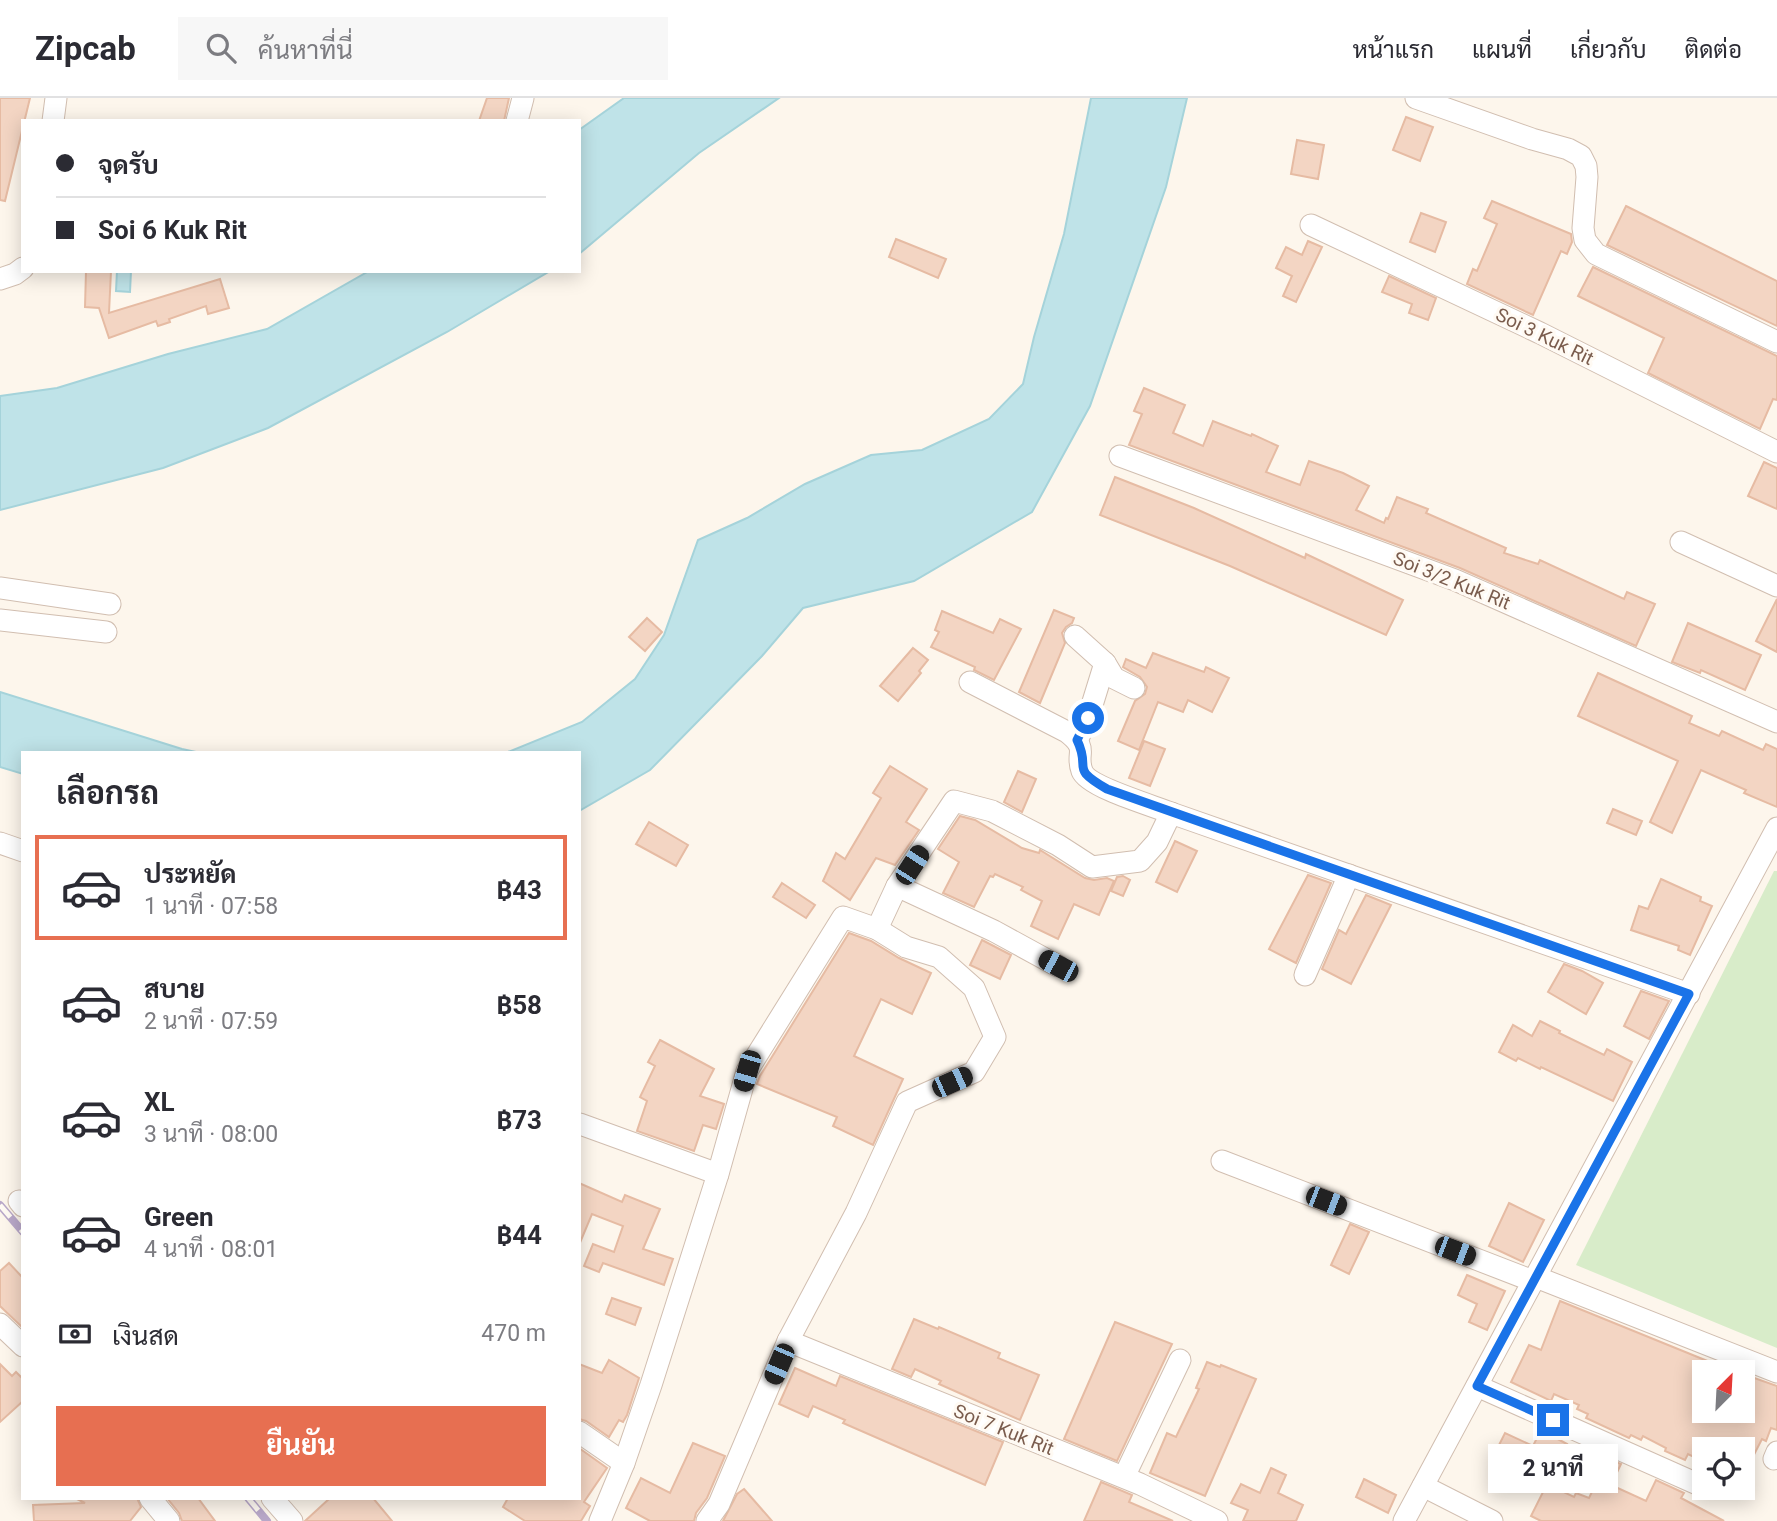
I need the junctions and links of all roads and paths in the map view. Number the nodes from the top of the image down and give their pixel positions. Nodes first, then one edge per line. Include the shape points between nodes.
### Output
1 (56, 98) edge
2 (523, 98) edge
3 (1416, 98) edge
4 (53, 119) edge
5 (518, 119) edge
6 (1311, 225) dead end
7 (21, 270) edge
8 (0, 279) edge
9 (1777, 342) edge
10 (1777, 452) edge
11 (1121, 456) dead end
12 (1681, 542) dead end
13 (1777, 586) edge
14 (0, 588) edge
15 (110, 604) dead end
16 (0, 620) edge
17 (106, 632) dead end
18 (1075, 636) dead end
19 (1105, 663) junction
20 (970, 682) dead end
21 (1133, 688) dead end
22 (1777, 722) edge
23 (1077, 740) junction
24 (1171, 813) junction
25 (1777, 828) edge
26 (0, 843) edge
27 (21, 850) edge
28 (1349, 875) junction
29 (897, 886) junction
30 (877, 929) junction
31 (1058, 966) dead end
32 (1306, 975) dead end
33 (1689, 994) junction
34 (581, 1124) edge
35 (1222, 1161) dead end
36 (718, 1174) junction
37 (1534, 1279) junction
38 (0, 1324) edge
39 (789, 1341) junction
40 (21, 1344) edge
41 (1180, 1360) dead end
42 (1777, 1372) edge
43 (1477, 1386) junction
44 (581, 1433) edge
45 (624, 1463) junction
46 (1124, 1477) junction
47 (1692, 1481) edge
48 (1423, 1486) junction
49 (152, 1500) edge
50 (274, 1500) edge
51 (601, 1520) edge
52 (169, 1521) edge
53 (292, 1521) edge
54 (708, 1521) edge
55 (1217, 1521) edge
56 (1404, 1521) edge
57 (1493, 1521) edge

1 - 4 street
2 - 5 street
3 - 9 street via 1581,156 1587,177 1583,228 1585,240 1596,254
6 - 10 street, Soi 3 Kuk Rit
7 - 8 street
11 - 22 street, Soi 3/2 Kuk Rit via 1455,580
12 - 13 street
14 - 15 street
16 - 17 street
18 - 19 street
19 - 21 street via 1114,678
19 - 23 street
20 - 23 street
23 - 24 street via 1087,777
24 - 28 street
24 - 29 street via 1157,842 1140,861 1092,867 992,811 954,801
25 - 33 street
26 - 27 street
28 - 32 street
28 - 33 street
29 - 30 street
29 - 31 street
30 - 36 street via 843,917 747,1071
30 - 39 street via 906,947 939,957 974,988 995,1037 974,1072 907,1102
33 - 37 street
34 - 36 street
35 - 37 street
36 - 45 street
37 - 42 street
37 - 43 street
38 - 40 street
39 - 46 street, Soi 7 Kuk Rit
39 - 54 street
41 - 46 street
43 - 47 street
43 - 48 street
44 - 45 street
45 - 51 street
46 - 55 street, Soi 7 Kuk Rit
48 - 56 street
48 - 57 street
49 - 52 street
50 - 53 street

